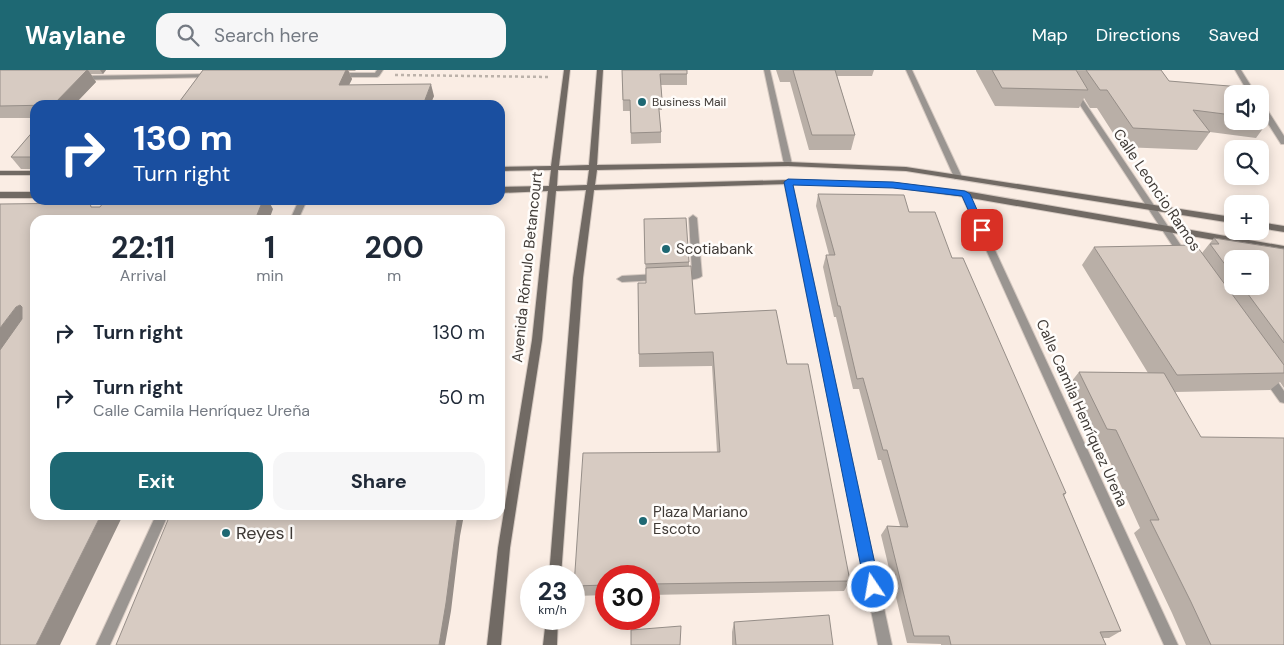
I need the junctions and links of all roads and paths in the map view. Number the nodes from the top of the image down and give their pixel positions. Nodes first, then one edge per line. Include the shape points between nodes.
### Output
1 (600, 70) edge
2 (767, 70) edge
3 (909, 70) edge
4 (1060, 70) edge
5 (1238, 70) edge
6 (164, 73) edge
7 (378, 73) edge
8 (566, 74) edge
9 (328, 75) edge
10 (221, 76) edge
11 (66, 78) edge
12 (1247, 85) edge
13 (1269, 119) edge
14 (1284, 142) edge
15 (788, 164) junction
16 (594, 167) junction
17 (554, 168) junction
18 (505, 169) edge
19 (0, 173) edge
20 (30, 173) edge
21 (958, 177) junction
22 (788, 182) junction
23 (590, 187) junction
24 (505, 190) edge
25 (551, 190) junction
26 (965, 194) junction
27 (0, 195) edge
28 (30, 195) edge
29 (1147, 205) junction
30 (693, 218) dead end
31 (1224, 219) edge
32 (1269, 226) edge
33 (1164, 229) junction
34 (1284, 229) edge
35 (1284, 249) edge
36 (1187, 262) edge
37 (622, 279) dead end
38 (1261, 366) edge
39 (1284, 399) edge
40 (160, 520) edge
41 (556, 565) edge
42 (551, 630) edge
43 (103, 645) edge
44 (494, 645) edge
45 (550, 645) edge
46 (885, 645) edge
47 (1170, 645) edge

1 - 16 street
2 - 15 street
3 - 21 street
4 - 29 street, Calle Leoncio Ramos
5 - 12 street
6 - 10 street
6 - 11 street
7 - 8 path
7 - 9 street
8 - 17 street, Avenida Rómulo Betancourt
13 - 14 street
15 - 16 street
15 - 21 street via 906,169
16 - 17 street
16 - 23 street
17 - 18 street
17 - 25 street, Avenida Rómulo Betancourt
19 - 20 street
21 - 29 street
22 - 23 street
22 - 26 street via 893,185
22 - 46 street
23 - 25 street
23 - 41 street via 578,278
24 - 25 street
25 - 44 street, Avenida Rómulo Betancourt via 536,340 504,548
26 - 33 street
26 - 47 street, Calle Camila Henríquez Ureña
27 - 28 street
29 - 31 street
29 - 33 street, Calle Leoncio Ramos
30 - 37 street via 697,276
32 - 34 street
33 - 35 street
33 - 36 street, Calle Leoncio Ramos
38 - 39 street
40 - 43 street
42 - 45 street

